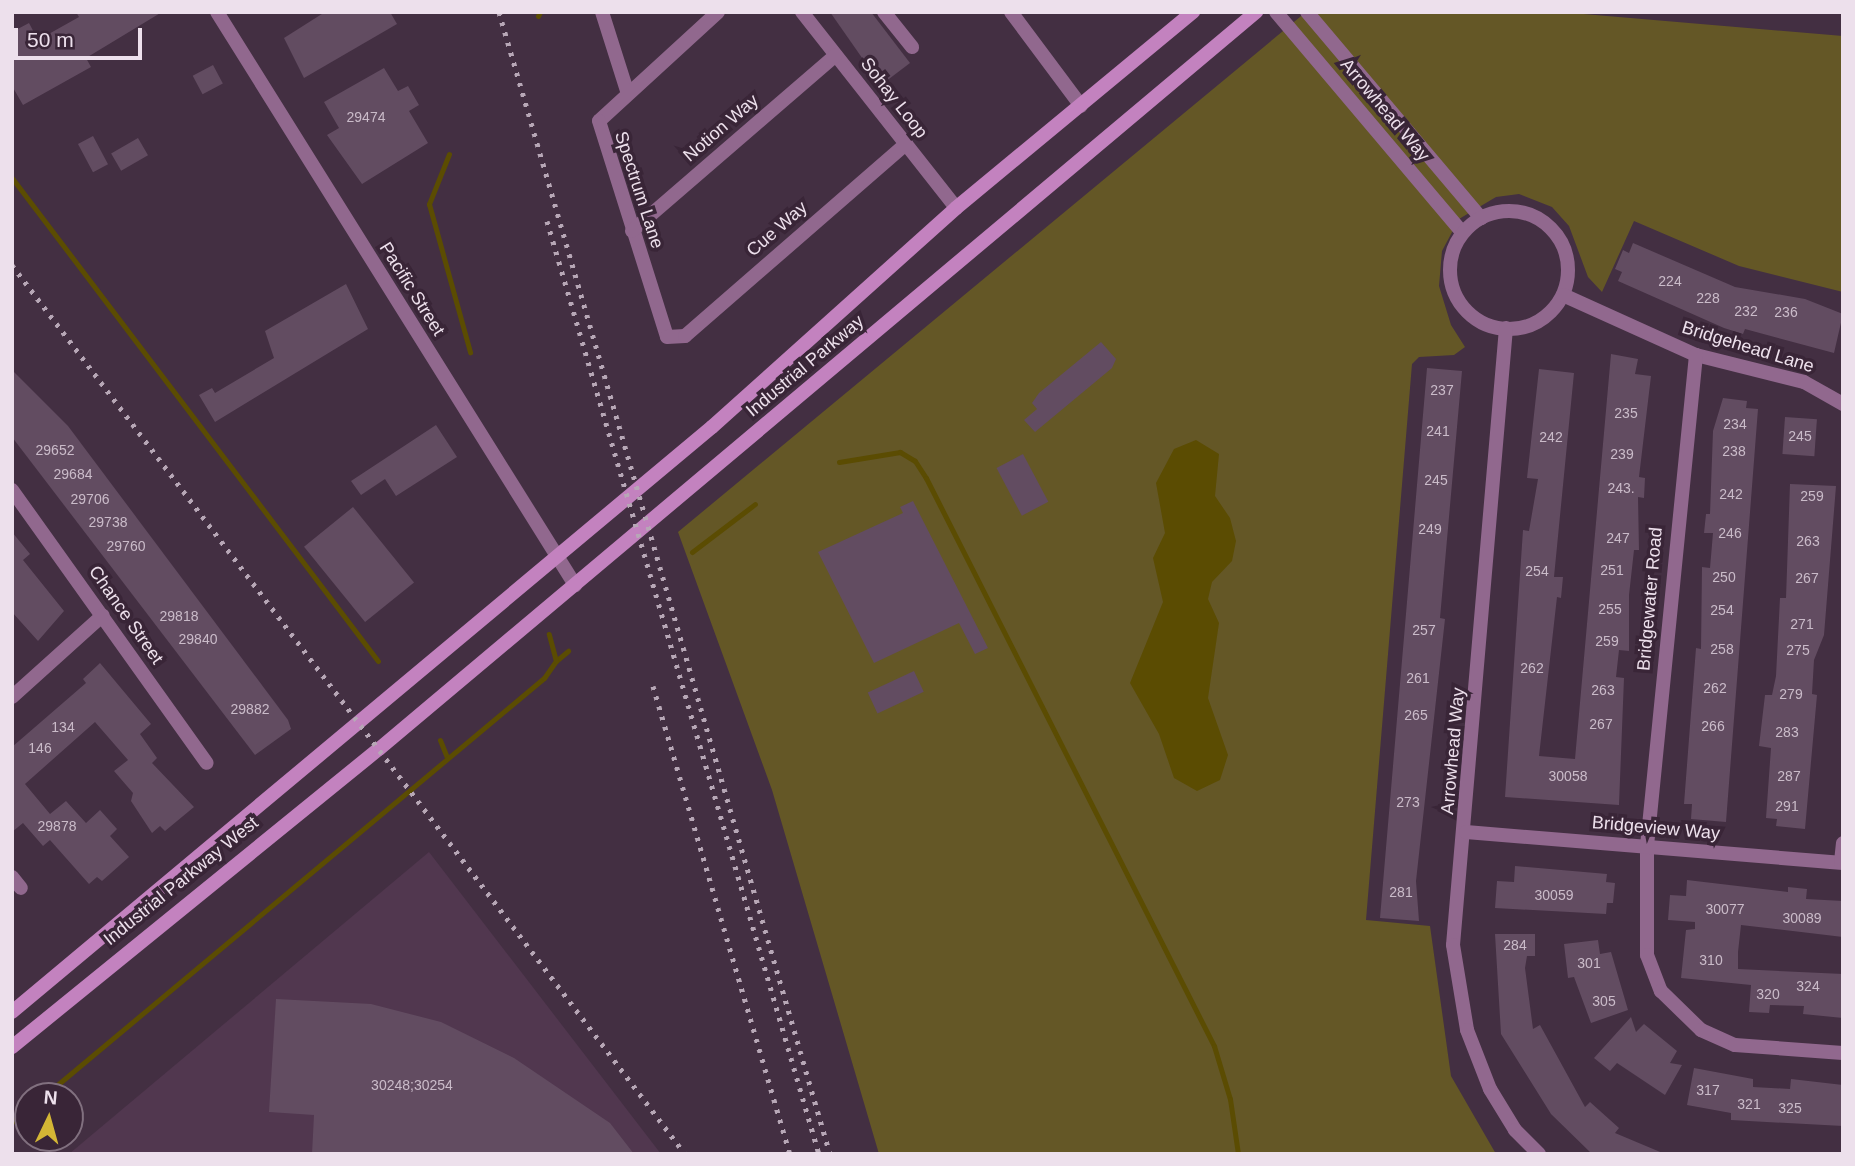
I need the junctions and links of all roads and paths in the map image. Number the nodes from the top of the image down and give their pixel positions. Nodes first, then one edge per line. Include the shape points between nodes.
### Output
1 (216, 12) edge
2 (602, 12) edge
3 (718, 12) edge
4 (803, 12) edge
5 (884, 12) edge
6 (1011, 12) edge
7 (1194, 12) edge
8 (1256, 12) edge
9 (1276, 12) edge
10 (1307, 12) edge
11 (912, 47) dead end
12 (836, 55) junction
13 (627, 90) junction
14 (1081, 106) junction
15 (906, 144) junction
16 (956, 208) junction
17 (1481, 218) junction
18 (632, 231) junction
19 (1463, 233) junction
20 (1563, 295) junction
21 (1506, 328) junction
22 (673, 340) joint
23 (1696, 355) junction
24 (1843, 404) edge
25 (12, 490) edge
26 (556, 558) junction
27 (575, 585) junction
28 (103, 615) junction
29 (12, 697) edge
30 (359, 723) joint
31 (379, 750) joint
32 (207, 763) dead end
33 (1466, 832) junction
34 (1843, 843) edge
35 (1647, 846) junction
36 (1842, 862) edge
37 (12, 1012) edge
38 (12, 1047) edge
39 (1843, 1053) edge
40 (1539, 1154) edge

1 - 26 street, Pacific Street
2 - 13 street
3 - 13 street, Spectrum Lane
4 - 12 street, Sohay Loop
5 - 11 street
6 - 14 street
7 - 14 main road, Industrial Parkway
8 - 27 main road, Industrial Parkway
9 - 19 street, Arrowhead Way
10 - 17 street, Arrowhead Way
12 - 15 street, Sohay Loop
12 - 18 street, Notion Way
13 - 18 street, Spectrum Lane via 601,114 599,128
14 - 16 main road, Industrial Parkway
15 - 16 street, Sohay Loop
15 - 22 street, Cue Way via 685,336
16 - 26 main road, Industrial Parkway
17 - 19 street
17 - 20 street via 1514,211 1547,225 1567,260
18 - 22 street, Spectrum Lane via 663,331
19 - 21 street via 1451,261 1456,295 1480,321
20 - 21 street via 1539,321
20 - 23 street, Bridgehead Lane
21 - 33 street, Arrowhead Way
23 - 24 street, Bridgehead Lane via 1804,382
23 - 35 street, Bridgewater Road
25 - 28 street, Chance Street
26 - 27 street, Pacific Street
26 - 30 main road, Industrial Parkway
27 - 31 main road, Industrial Parkway
28 - 29 street
28 - 32 street, Chance Street
30 - 37 main road, Industrial Parkway West
31 - 38 main road, Industrial Parkway West
33 - 35 street, Bridgeview Way
33 - 40 street, Arrowhead Way via 1453,945 1458,996 1490,1089 1515,1130
34 - 36 street
35 - 36 street, Bridgeview Way
35 - 39 street, Bridgewater Road via 1647,955 1661,990 1701,1030 1735,1045

